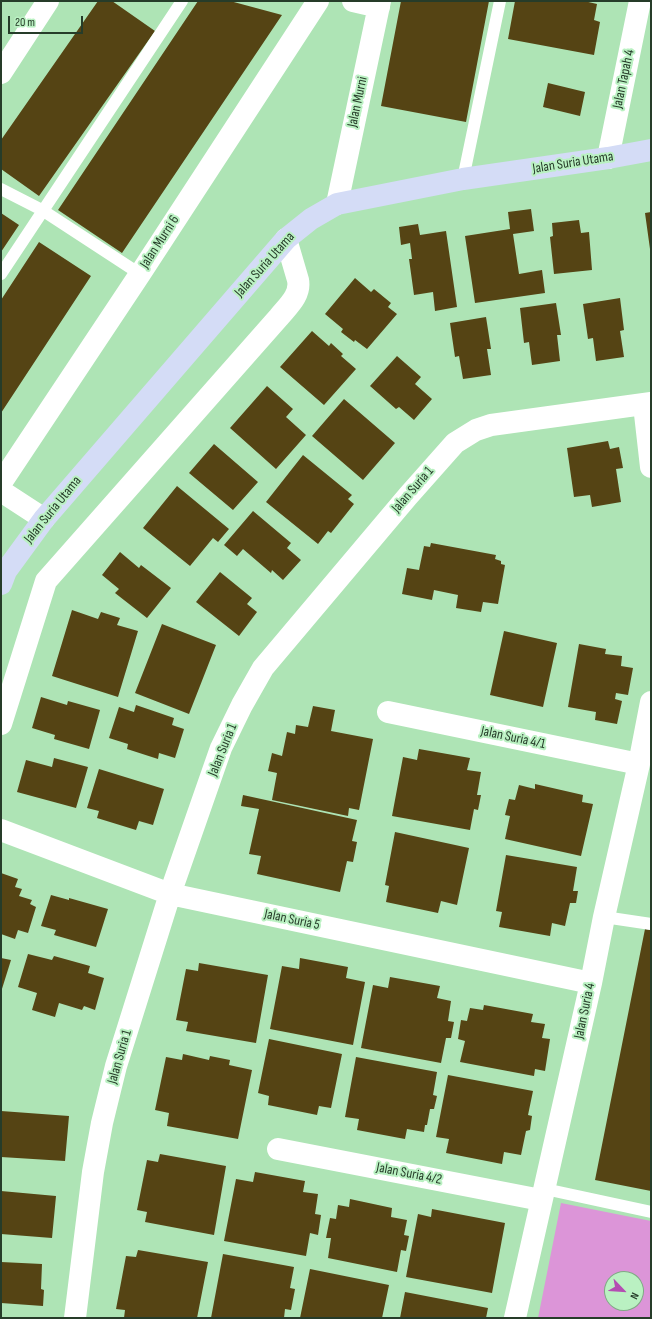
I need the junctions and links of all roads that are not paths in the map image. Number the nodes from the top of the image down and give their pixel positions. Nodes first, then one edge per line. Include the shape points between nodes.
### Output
1 (48, 1) edge
2 (182, 1) edge
3 (318, 1) edge
4 (353, 1) edge
5 (500, 1) edge
6 (640, 1) edge
7 (379, 4) edge
8 (1, 73) edge
9 (651, 150) edge
10 (608, 158) junction
11 (463, 179) junction
12 (1, 189) edge
13 (337, 204) junction
14 (42, 210) junction
15 (286, 239) junction
16 (1, 274) edge
17 (140, 274) junction
18 (647, 404) edge
19 (651, 467) edge
20 (1, 482) edge
21 (1, 492) edge
22 (44, 519) junction
23 (1, 584) edge
24 (651, 702) edge
25 (388, 712) dead end
26 (1, 724) edge
27 (639, 764) junction
28 (1, 830) edge
29 (170, 894) junction
30 (604, 917) junction
31 (651, 924) edge
32 (591, 983) junction
33 (278, 1149) dead end
34 (543, 1195) junction
35 (651, 1212) edge
36 (75, 1318) edge
37 (515, 1318) edge

1 - 8 street
2 - 14 lane
3 - 17 street, Jalan Murni 6
4 - 7 street
5 - 11 lane
6 - 10 street, Jalan Tapah 4
7 - 13 street, Jalan Murni
9 - 10 main road, Jalan Suria Utama
10 - 11 main road, Jalan Suria Utama
11 - 13 main road, Jalan Suria Utama
12 - 14 lane
13 - 15 main road, Jalan Suria Utama via 311,218
14 - 16 lane
14 - 17 lane
15 - 22 main road, Jalan Suria Utama
15 - 26 street via 298,280 298,292 279,317 46,581
17 - 20 street, Jalan Murni 6
18 - 19 street
18 - 29 street, Jalan Suria 1 via 491,425 476,430 455,443 263,668 221,748
21 - 22 street
22 - 23 main road, Jalan Suria Utama via 6,571
24 - 27 street, Jalan Suria 4
25 - 27 street, Jalan Suria 4/1
27 - 30 street, Jalan Suria 4
28 - 29 street, Jalan Suria 5
29 - 32 street, Jalan Suria 5
29 - 36 street, Jalan Suria 1 via 116,1066 102,1123 93,1172
30 - 31 lane
30 - 32 street, Jalan Suria 4
32 - 34 street, Jalan Suria 4
33 - 34 street, Jalan Suria 4/2
34 - 35 lane
34 - 37 street, Jalan Suria 4

